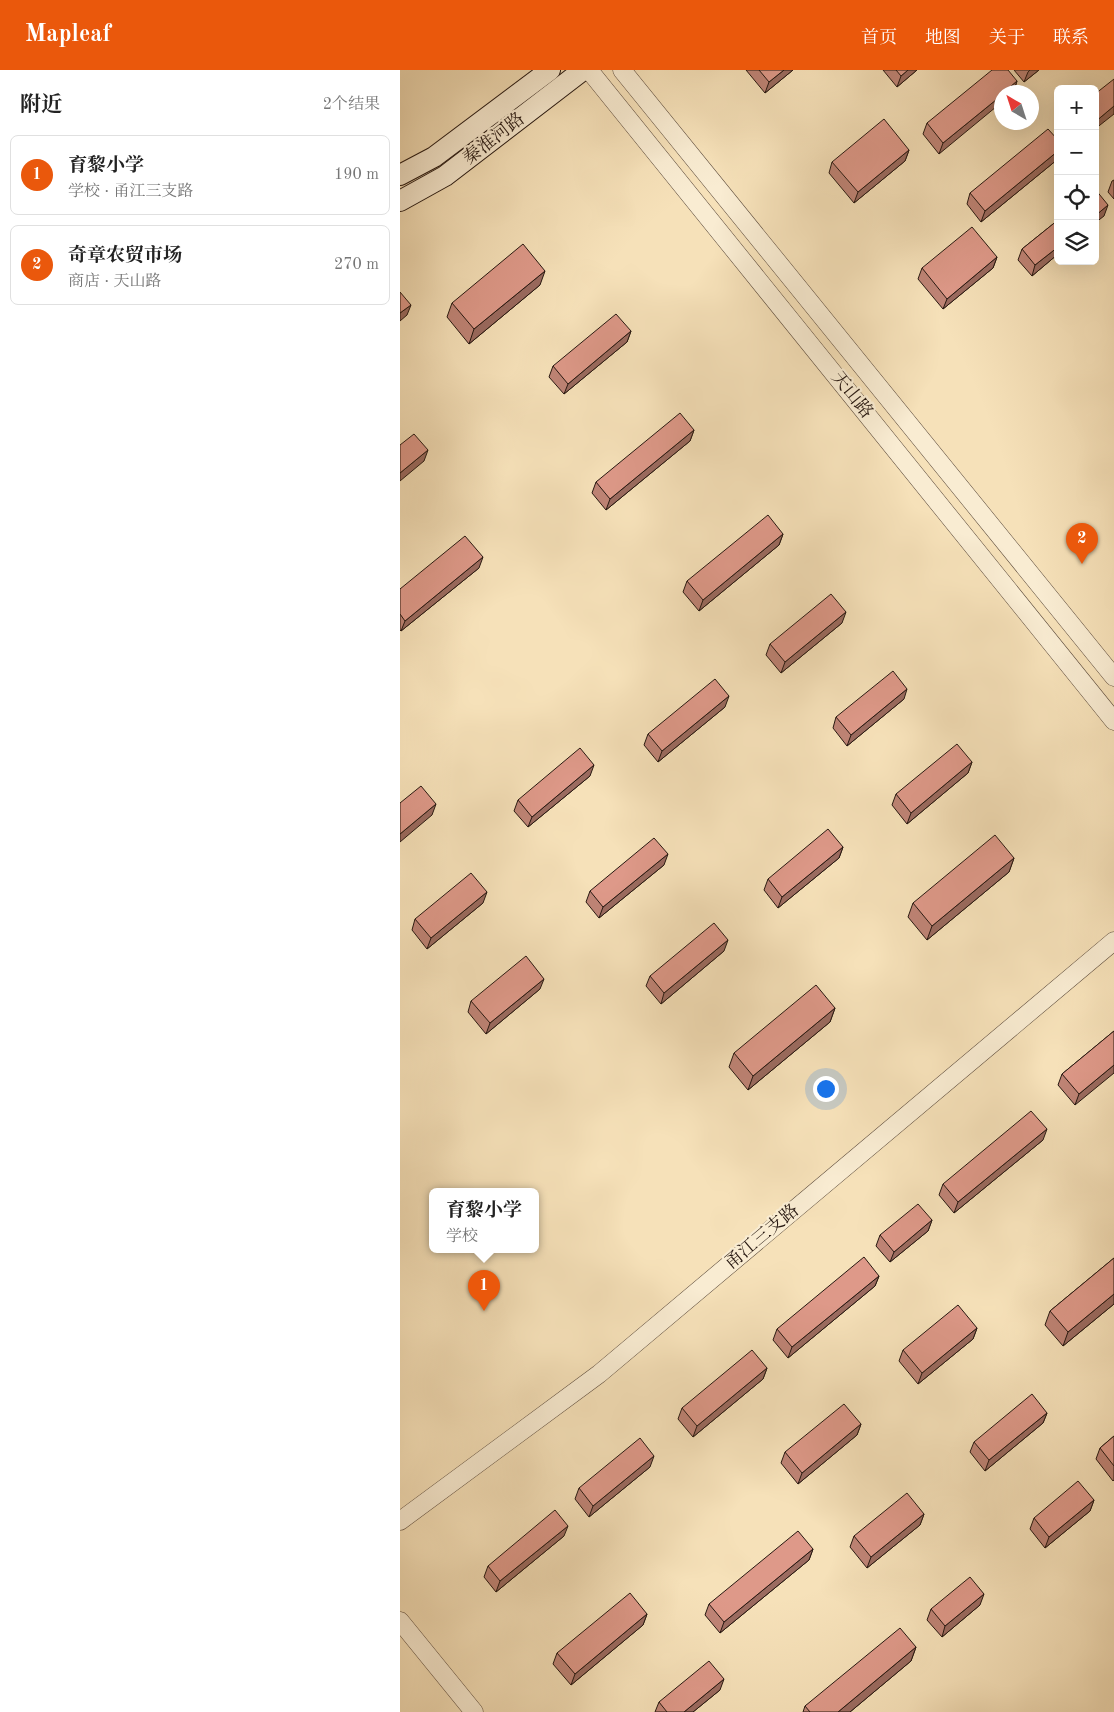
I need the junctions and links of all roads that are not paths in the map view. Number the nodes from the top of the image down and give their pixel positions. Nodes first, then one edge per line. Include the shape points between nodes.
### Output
1 (550, 70) edge
2 (583, 70) edge
3 (589, 70) edge
4 (622, 70) edge
5 (400, 175) edge
6 (400, 201) edge
7 (1114, 677) edge
8 (1114, 721) edge
9 (1114, 941) edge
10 (400, 1521) edge
11 (400, 1621) edge
12 (474, 1712) edge

1 - 5 main road, 秦淮河路 via 434,157
2 - 6 main road, 秦淮河路 via 445,176
3 - 8 street, 天山路
4 - 7 street, 天山路
9 - 10 street, 甬江三支路 via 599,1374
11 - 12 street

